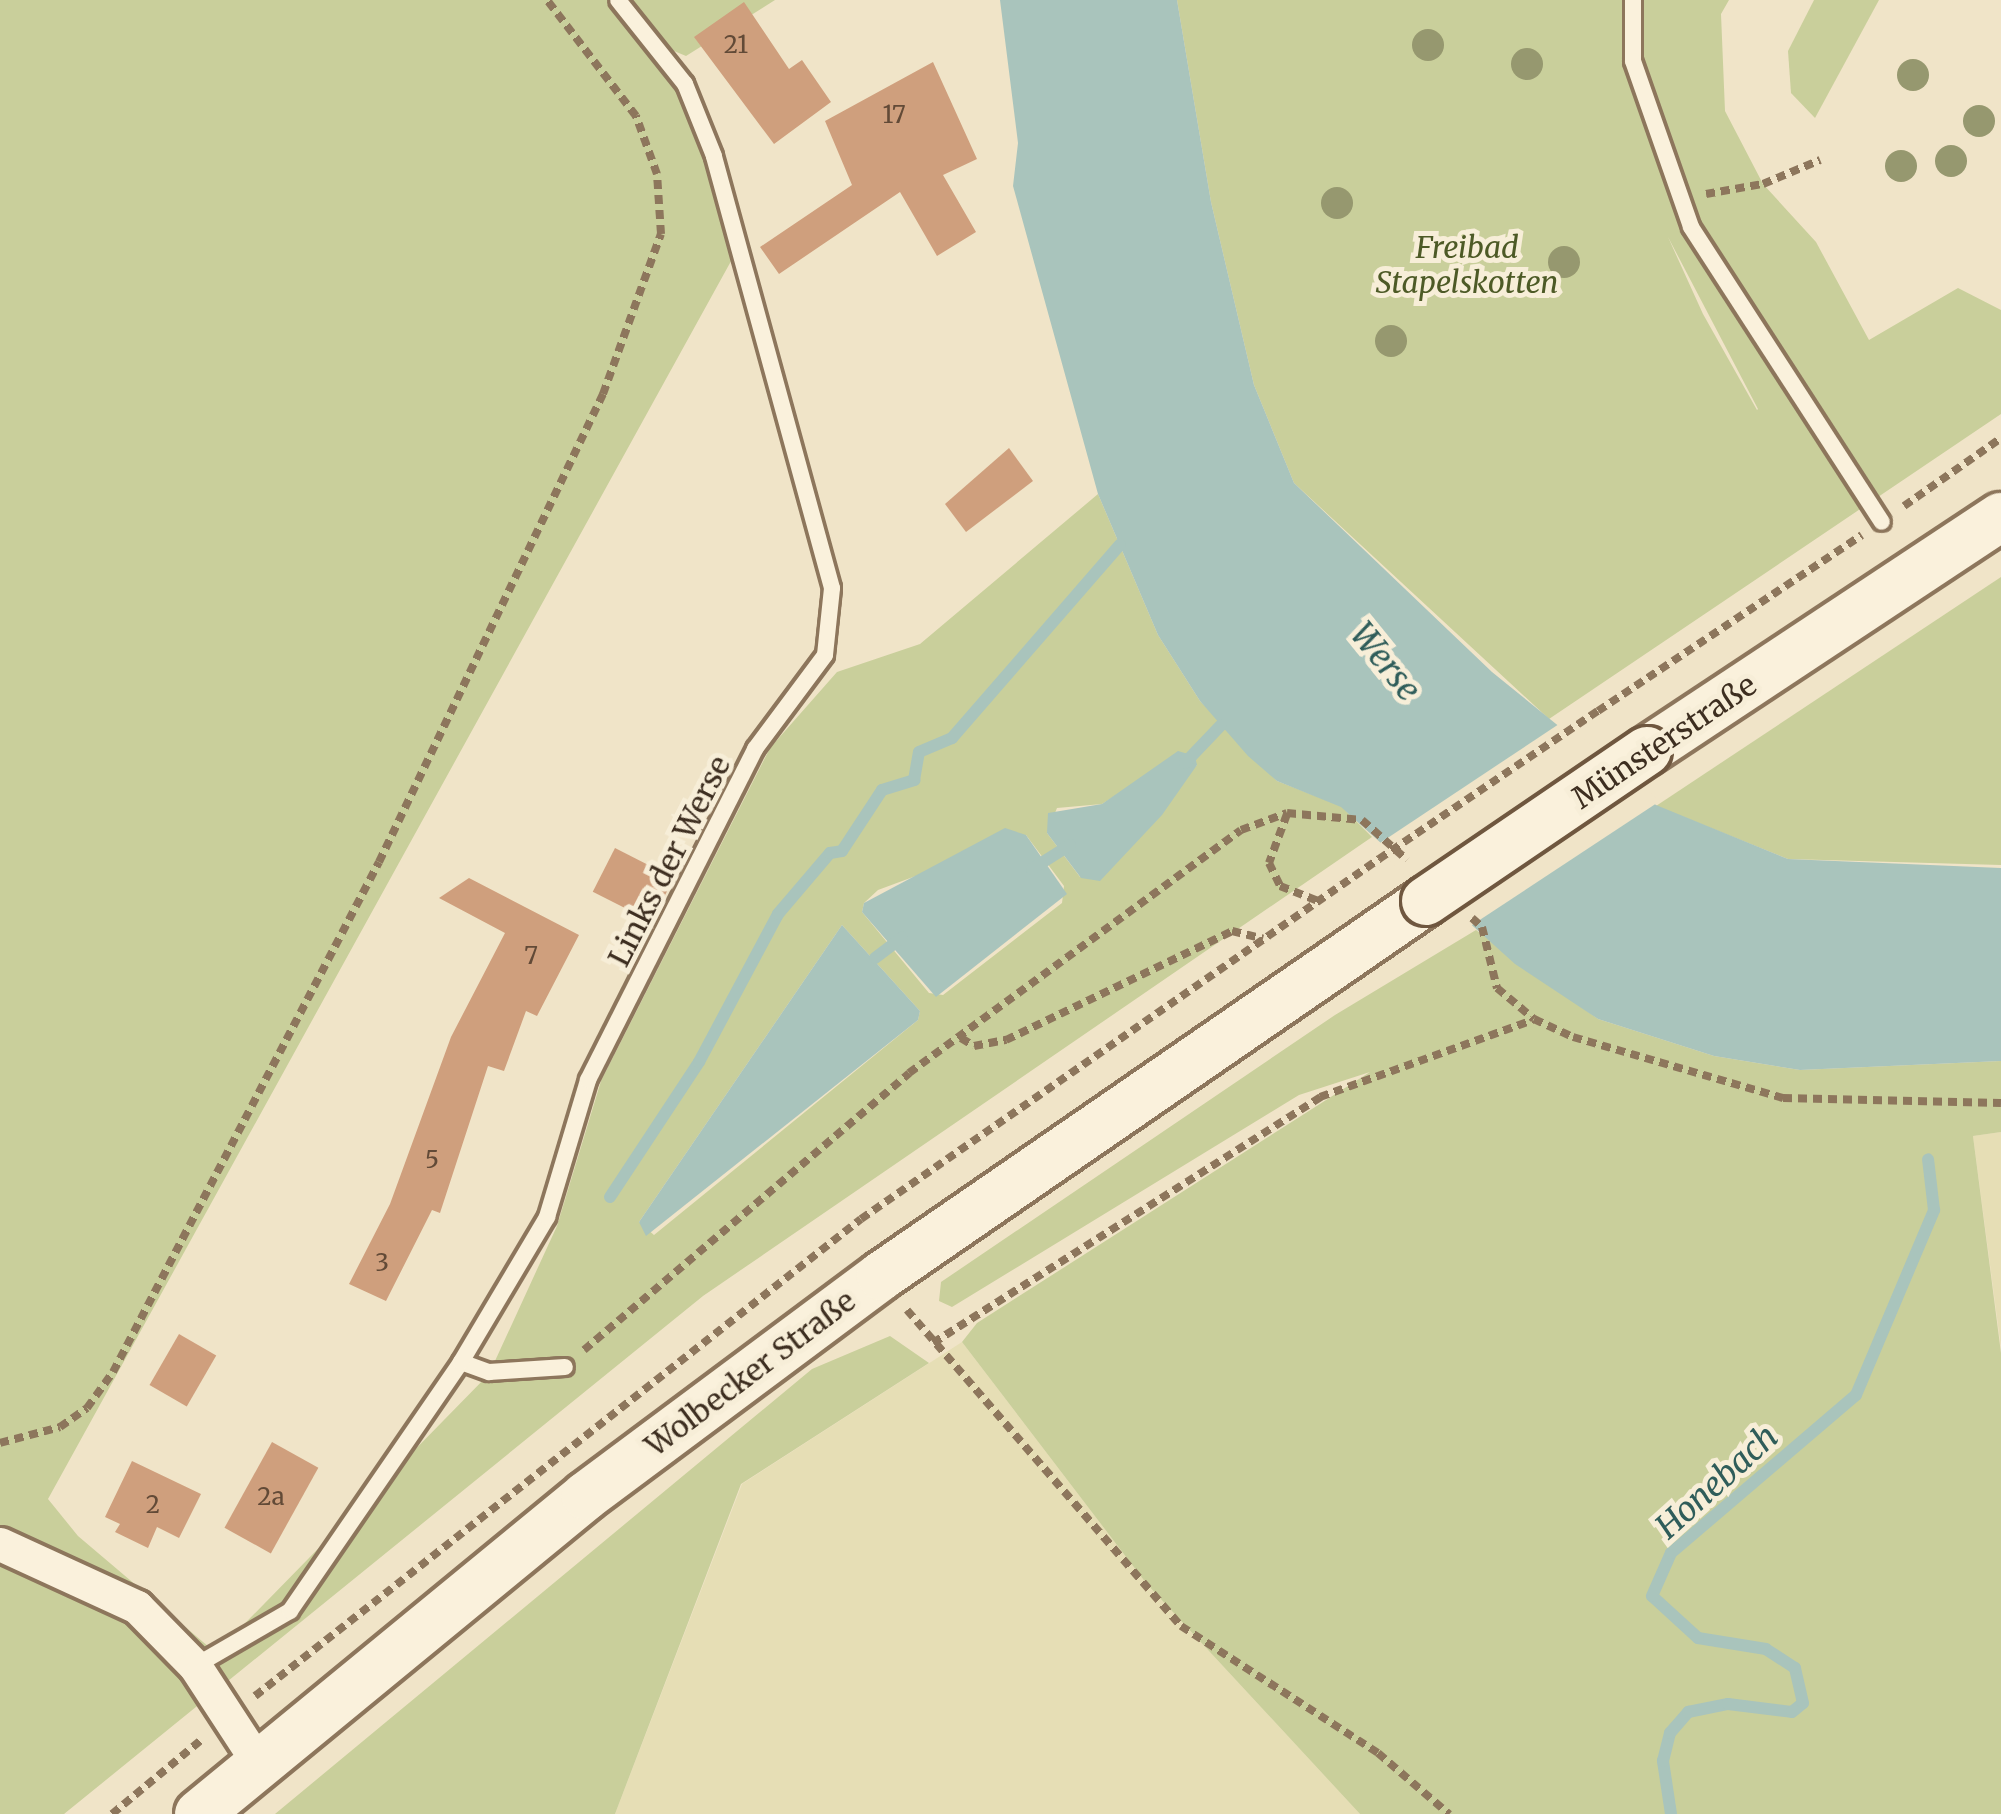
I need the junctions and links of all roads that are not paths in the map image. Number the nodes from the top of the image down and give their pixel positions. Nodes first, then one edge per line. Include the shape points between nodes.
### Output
1 (618, 0) edge
2 (1633, 0) edge
3 (2001, 517) edge
4 (1882, 522) road end
5 (1327, 966) joint
6 (461, 1362) junction
7 (565, 1367) road end
8 (0, 1544) edge
9 (195, 1666) junction
10 (259, 1764) junction
11 (199, 1814) edge

1 - 6 lane, Links der Werse via 685,84 714,156 832,588 826,655 755,749 588,1080 547,1217
2 - 4 lane via 1633,61 1691,227
3 - 5 main road, Münsterstraße, bridge
5 - 10 main road, Wolbecker Straße via 881,1276 586,1496
6 - 7 lane via 489,1372
6 - 9 lane, Links der Werse via 290,1611
8 - 9 street via 137,1607
9 - 10 street
10 - 11 main road, Wolbecker Straße

